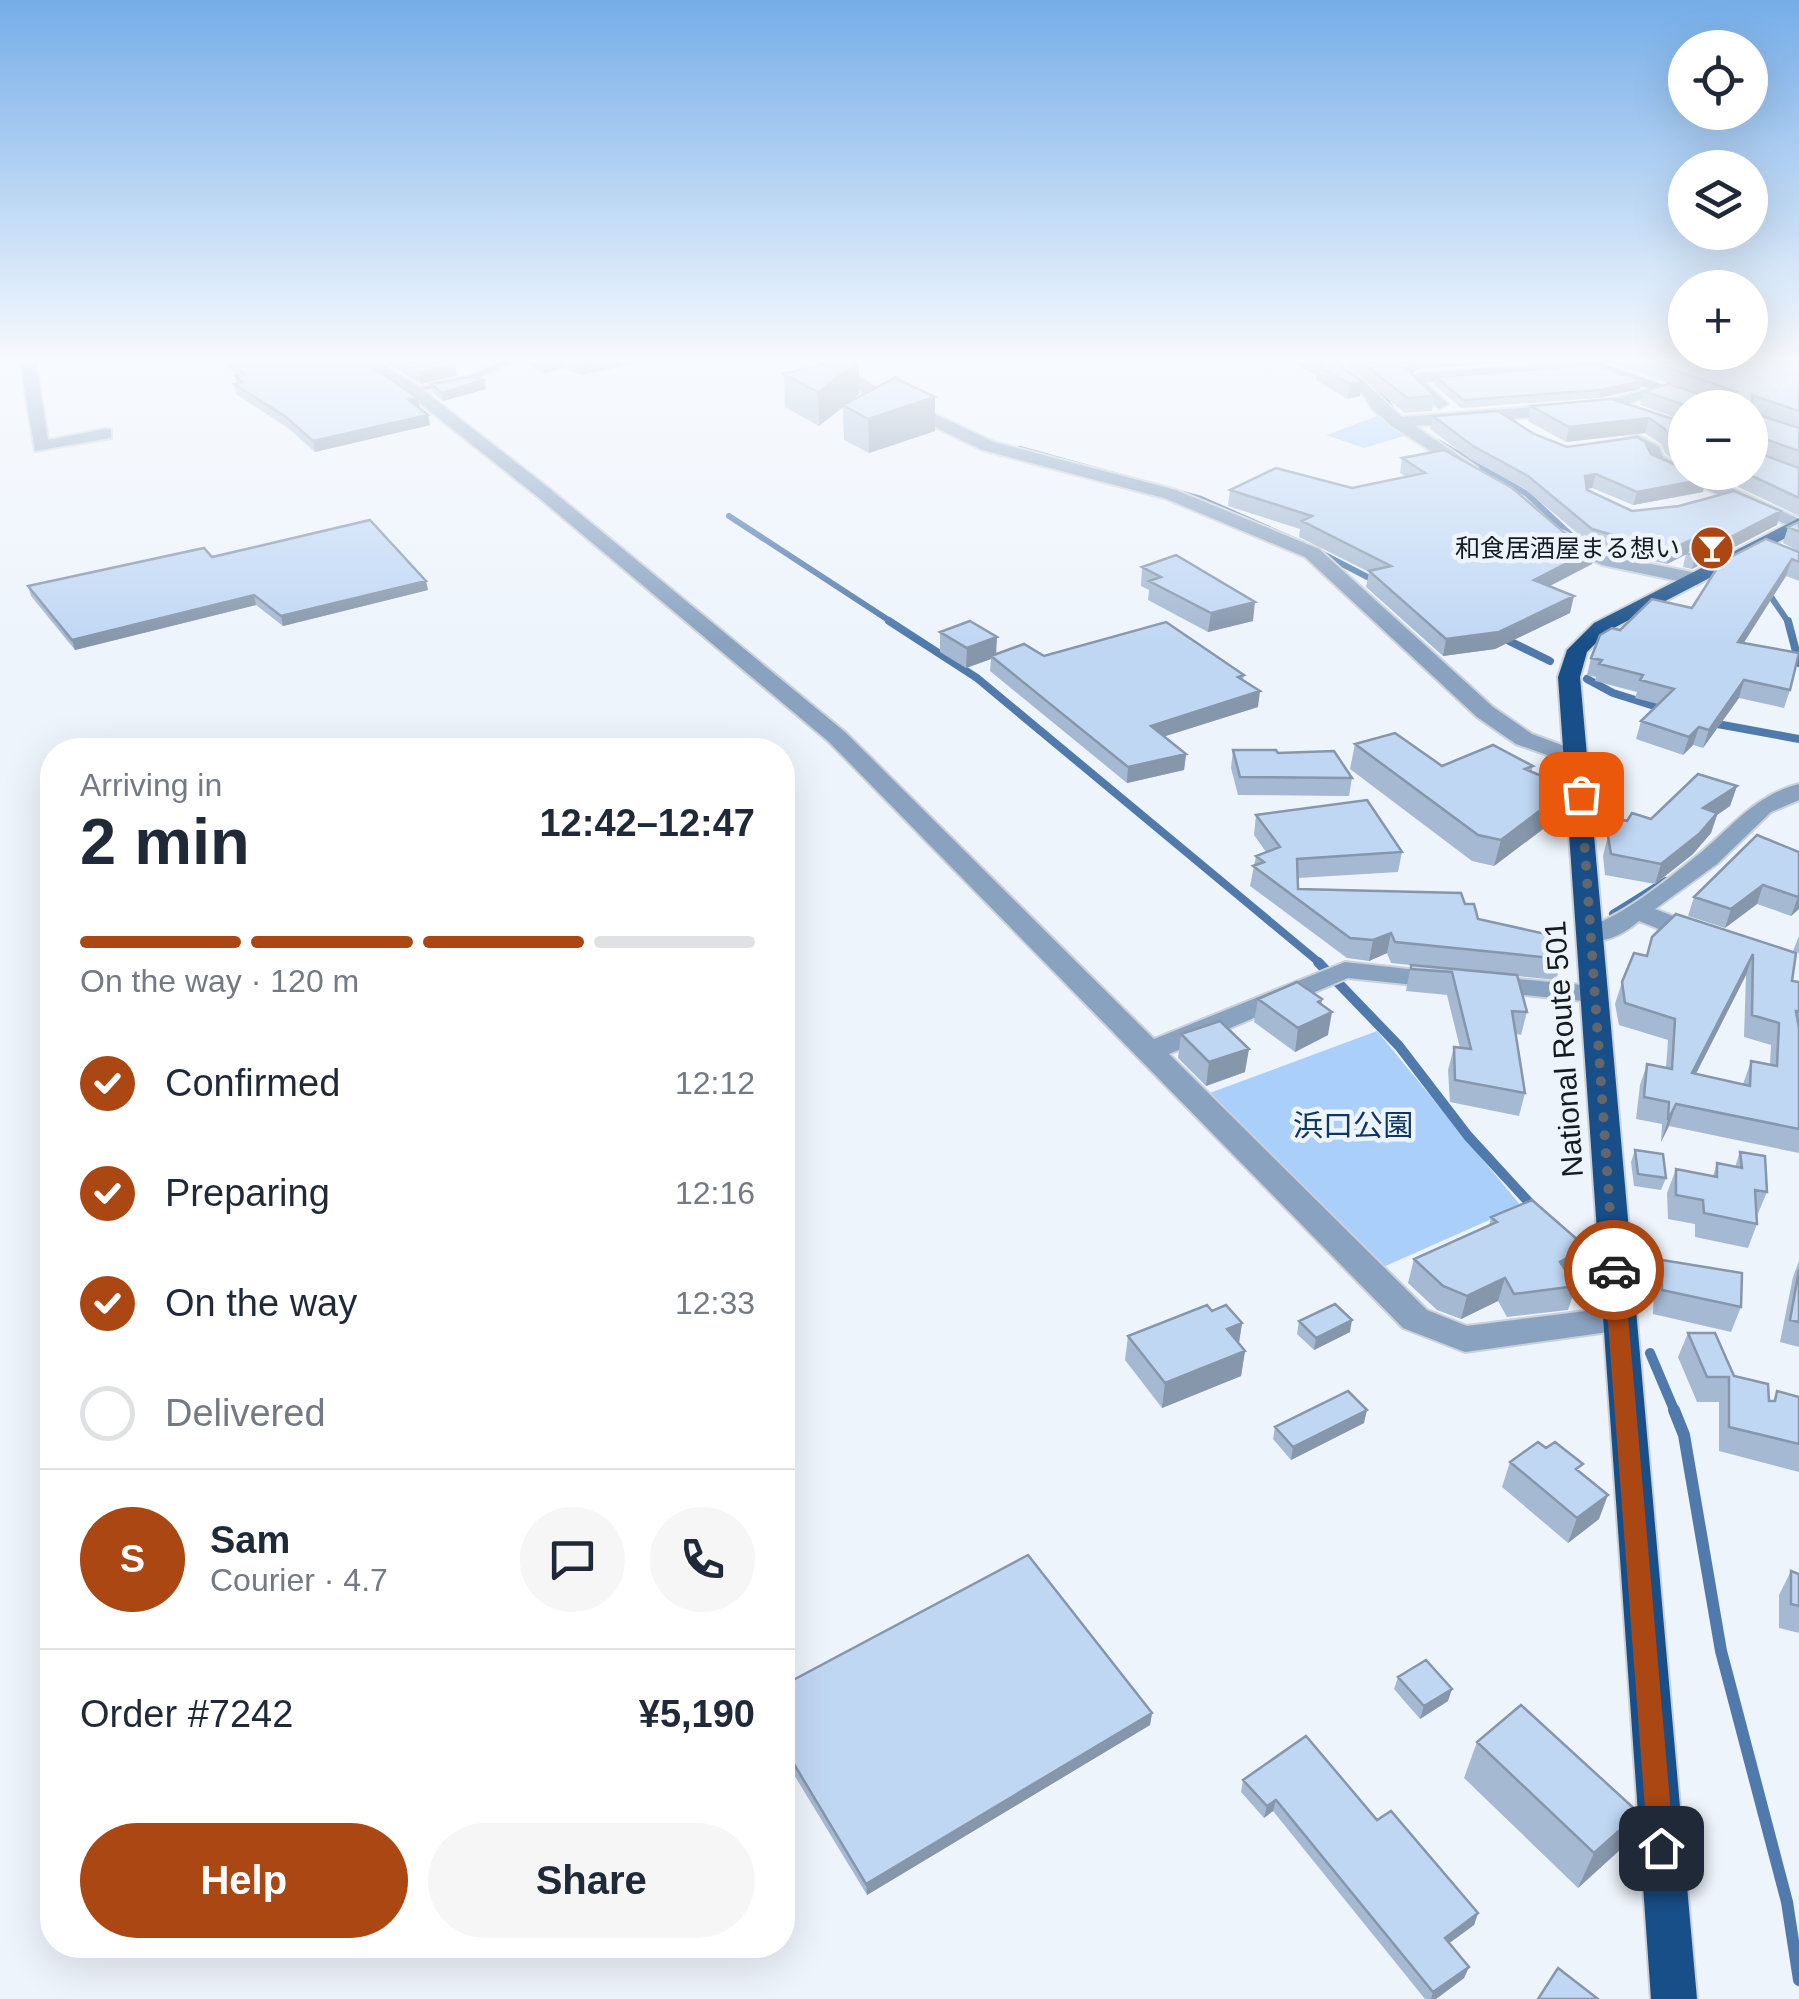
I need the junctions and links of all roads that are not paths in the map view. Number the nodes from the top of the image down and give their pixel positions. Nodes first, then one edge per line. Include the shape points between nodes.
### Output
1 (496, 455) edge
2 (1023, 455) edge
3 (1451, 455) edge
4 (1654, 455) edge
5 (1482, 478) edge
6 (1734, 495) junction
7 (1704, 502) edge
8 (1541, 518) edge
9 (1798, 525) edge
10 (1697, 579) junction
11 (1578, 759) junction
12 (1799, 791) edge
13 (1636, 911) junction
14 (1592, 934) junction
15 (1732, 946) edge
16 (1593, 994) junction
17 (1146, 1052) junction
18 (1618, 1320) junction
19 (1674, 1999) edge

1 - 17 street via 837,737
2 - 11 street via 1170,494 1312,552 1485,712 1524,739
3 - 5 street
4 - 6 street
6 - 7 street
6 - 9 street
8 - 10 street via 1580,550
9 - 10 highway, National Route 501 via 1775,550
10 - 11 highway, National Route 501 via 1601,627 1577,650 1570,677
11 - 14 highway, National Route 501
12 - 13 street via 1762,807 1708,859
13 - 14 street via 1615,928
13 - 15 street
14 - 16 highway, National Route 501
16 - 17 street via 1345,970
16 - 18 highway, National Route 501
17 - 18 street via 1415,1319 1464,1339
18 - 19 highway, National Route 501

